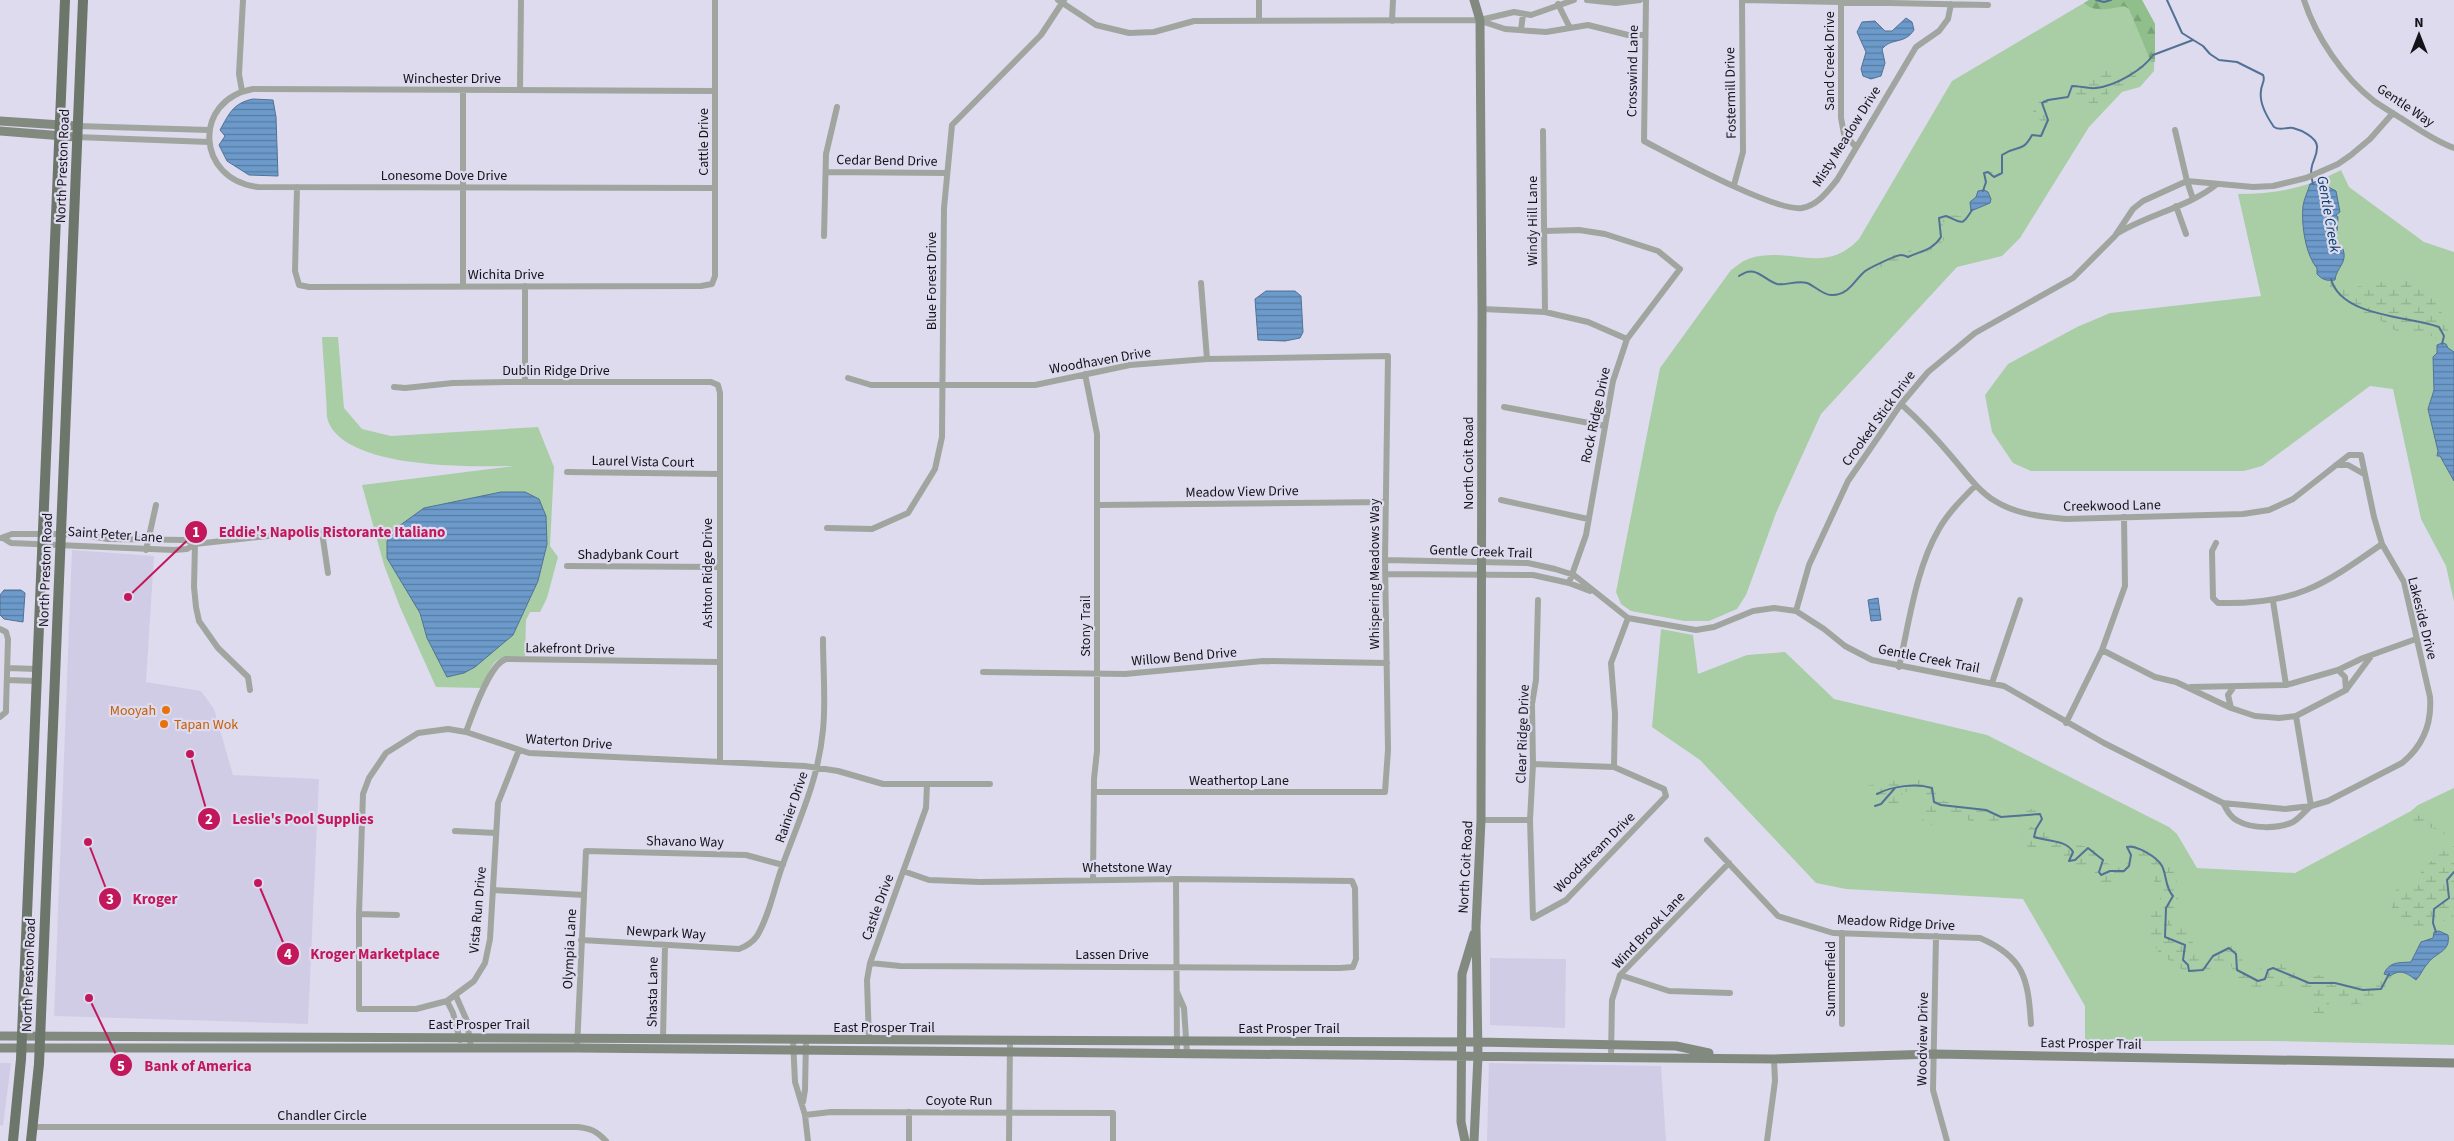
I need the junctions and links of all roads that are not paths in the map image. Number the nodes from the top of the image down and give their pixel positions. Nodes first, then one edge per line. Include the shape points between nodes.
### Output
1 (65, 0) edge
2 (82, 0) edge
3 (243, 0) edge
4 (521, 0) edge
5 (715, 0) edge
6 (1259, 0) edge
7 (1393, 0) edge
8 (1474, 0) edge
9 (1574, 0) edge
10 (1587, 0) edge
11 (1640, 0) edge
12 (1646, 0) edge
13 (1742, 0) edge
14 (2304, 0) edge
15 (1061, 1) edge
16 (1841, 1) junction
17 (1558, 4) junction
18 (1951, 4) junction
19 (1988, 5) dead end
20 (1523, 14) junction
21 (1480, 20) junction
22 (1259, 21) junction
23 (1392, 21) junction
24 (1570, 28) junction
25 (1521, 30) junction
26 (1645, 35) junction
27 (463, 90) junction
28 (520, 90) junction
29 (242, 91) junction
30 (715, 92) junction
31 (837, 108) dead end
32 (2393, 113) junction
33 (0, 121) edge
34 (77, 126) junction
35 (182, 129) junction
36 (58, 130) junction
37 (209, 130) junction
38 (2175, 130) dead end
39 (1544, 131) dead end
40 (0, 132) edge
41 (76, 137) junction
42 (181, 141) junction
43 (209, 142) junction
44 (1644, 142) joint
45 (1855, 146) junction
46 (2454, 148) edge
47 (826, 172) junction
48 (947, 174) junction
49 (2187, 181) junction
50 (2217, 184) junction
51 (1734, 185) junction
52 (296, 187) junction
53 (464, 188) junction
54 (715, 188) junction
55 (2193, 198) junction
56 (2176, 206) junction
57 (1544, 231) junction
58 (2186, 234) dead end
59 (824, 236) dead end
60 (2115, 236) junction
61 (1201, 283) dead end
62 (712, 284) joint
63 (463, 286) junction
64 (525, 286) junction
65 (1482, 309) junction
66 (1544, 312) junction
67 (1627, 339) junction
68 (1388, 356) joint
69 (1207, 359) junction
70 (1085, 374) junction
71 (848, 378) dead end
72 (525, 382) junction
73 (718, 385) joint
74 (943, 386) junction
75 (394, 387) dead end
76 (1901, 404) junction
77 (1504, 407) dead end
78 (1605, 426) junction
79 (2349, 455) joint
80 (2336, 465) junction
81 (567, 472) dead end
82 (720, 474) junction
83 (2364, 474) junction
84 (1976, 485) junction
85 (1501, 500) dead end
86 (1386, 502) junction
87 (156, 505) dead end
88 (1098, 505) junction
89 (2124, 518) junction
90 (1588, 519) junction
91 (827, 528) dead end
92 (2, 538) edge
93 (43, 538) junction
94 (60, 539) junction
95 (147, 540) junction
96 (2216, 543) dead end
97 (195, 544) junction
98 (2382, 544) junction
99 (146, 550) junction
100 (1385, 560) junction
101 (1481, 562) junction
102 (567, 566) dead end
103 (719, 567) junction
104 (328, 573) dead end
105 (1386, 574) junction
106 (1481, 574) junction
107 (1574, 575) junction
108 (1569, 583) junction
109 (1598, 594) junction
110 (1538, 600) dead end
111 (2020, 600) dead end
112 (2273, 601) junction
113 (1796, 611) junction
114 (1628, 618) junction
115 (3, 631) edge
116 (823, 639) dead end
117 (2416, 639) junction
118 (2102, 650) junction
119 (2372, 655) junction
120 (719, 662) junction
121 (1387, 663) junction
122 (1899, 666) junction
123 (7, 668) junction
124 (37, 669) junction
125 (2338, 670) junction
126 (982, 672) dead end
127 (1097, 673) junction
128 (7, 680) junction
129 (36, 681) junction
130 (1992, 684) junction
131 (2286, 685) junction
132 (2187, 687) junction
133 (2233, 688) junction
134 (250, 690) dead end
135 (2346, 690) junction
136 (2231, 708) junction
137 (2431, 713) joint
138 (2, 716) edge
139 (2296, 716) junction
140 (2066, 723) junction
141 (466, 732) junction
142 (519, 750) junction
143 (720, 761) junction
144 (1533, 764) junction
145 (818, 767) junction
146 (1614, 767) junction
147 (927, 784) junction
148 (990, 784) dead end
149 (1094, 792) junction
150 (1385, 792) joint
151 (32, 795) junction
152 (49, 796) junction
153 (2223, 803) junction
154 (2310, 806) junction
155 (1481, 820) junction
156 (1530, 820) junction
157 (455, 831) dead end
158 (496, 833) junction
159 (1707, 840) dead end
160 (586, 852) joint
161 (1729, 863) junction
162 (782, 865) junction
163 (903, 871) junction
164 (1176, 879) junction
165 (1093, 880) junction
166 (493, 890) junction
167 (584, 895) junction
168 (359, 914) junction
169 (396, 916) dead end
170 (1533, 918) joint
171 (1476, 926) junction
172 (1842, 934) junction
173 (1936, 936) junction
174 (581, 940) junction
175 (665, 945) junction
176 (749, 945) joint
177 (870, 962) junction
178 (1176, 967) junction
179 (1353, 967) joint
180 (1620, 976) junction
181 (1177, 992) junction
182 (1730, 993) dead end
183 (456, 996) junction
184 (447, 1001) junction
185 (359, 1009) joint
186 (1842, 1024) dead end
187 (2031, 1024) dead end
188 (39, 1035) junction
189 (0, 1036) edge
190 (22, 1036) junction
191 (200, 1036) junction
192 (469, 1037) junction
193 (459, 1038) junction
194 (578, 1038) junction
195 (664, 1039) junction
196 (793, 1040) junction
197 (806, 1040) junction
198 (869, 1041) junction
199 (1010, 1041) junction
200 (1176, 1041) junction
201 (1186, 1041) junction
202 (1462, 1042) junction
203 (1478, 1042) junction
204 (1611, 1045) junction
205 (22, 1047) junction
206 (39, 1047) junction
207 (0, 1048) edge
208 (200, 1048) junction
209 (461, 1048) junction
210 (471, 1048) junction
211 (578, 1048) junction
212 (793, 1050) junction
213 (806, 1051) junction
214 (1176, 1053) junction
215 (1187, 1053) junction
216 (1009, 1054) junction
217 (1934, 1054) junction
218 (1461, 1055) junction
219 (1478, 1056) junction
220 (1611, 1056) junction
221 (1728, 1057) junction
222 (1774, 1059) junction
223 (2454, 1063) edge
224 (802, 1104) junction
225 (909, 1112) junction
226 (1009, 1113) junction
227 (805, 1115) junction
228 (33, 1127) junction
229 (13, 1141) edge
230 (31, 1141) edge
231 (606, 1141) edge
232 (808, 1141) edge
233 (909, 1141) edge
234 (1009, 1141) edge
235 (1113, 1141) edge
236 (1465, 1141) edge
237 (1474, 1141) edge
238 (1767, 1141) edge
239 (1947, 1141) edge

1 - 36 main road, North Preston Road
2 - 34 main road, North Preston Road
3 - 29 street via 239,74
4 - 28 street
5 - 30 street, Cattle Drive
6 - 22 street
7 - 23 street
8 - 21 main road, North Coit Road
9 - 17 street
10 - 11 street via 1616,3
12 - 26 street, Crosswind Lane
13 - 16 street
13 - 51 street, Fostermill Drive via 1743,152
14 - 32 street, Gentle Way via 2308,13 2340,65 2373,100
15 - 22 street via 1096,26 1129,33 1154,32 1194,21
15 - 48 street, Blue Forest Drive via 1041,36 952,125
16 - 18 street
16 - 45 street, Sand Creek Drive via 1841,118 1844,134
17 - 20 street via 1531,15
17 - 24 street
18 - 19 street
18 - 45 street, Misty Meadow Drive via 1948,19 1939,31 1916,47
20 - 21 street via 1504,13
20 - 25 street
21 - 23 street
21 - 25 street via 1505,29
21 - 65 main road, North Coit Road
22 - 23 street
24 - 25 street via 1546,32
24 - 26 street via 1588,25 1628,35
26 - 44 street, Crosswind Lane
27 - 28 street, Winchester Drive
27 - 29 street, Winchester Drive
27 - 53 street
28 - 30 street, Winchester Drive
29 - 37 street, Winchester Drive via 222,104
30 - 54 street, Cattle Drive
31 - 47 street via 826,154
32 - 46 street, Gentle Way
32 - 50 street via 2351,155 2317,174 2273,186
33 - 36 main road
34 - 35 street
34 - 36 main road
34 - 41 main road, North Preston Road
35 - 37 street
35 - 42 street
36 - 40 main road
36 - 41 main road
36 - 93 main road, North Preston Road
37 - 43 street, Lonesome Dove Drive
38 - 49 street
39 - 57 street, Windy Hill Lane
41 - 42 street
41 - 94 main road, North Preston Road
42 - 43 street
43 - 52 street, Lonesome Dove Drive via 219,167 233,181 258,187
44 - 51 street, Misty Meadow Drive
45 - 51 street, Misty Meadow Drive via 1821,200 1801,208 1771,203
47 - 48 street, Cedar Bend Drive
47 - 59 street
48 - 74 street, Blue Forest Drive
49 - 50 street
49 - 55 street
49 - 60 street, Crooked Stick Drive via 2143,201 2133,209
50 - 55 street, Crooked Stick Drive via 2205,194
52 - 53 street, Lonesome Dove Drive
52 - 63 street, Wichita Drive via 295,270 299,285
53 - 54 street, Lonesome Dove Drive
53 - 63 street
54 - 62 street, Cattle Drive via 715,276
55 - 56 street, Crooked Stick Drive
56 - 58 street
56 - 60 street, Crooked Stick Drive via 2133,224
57 - 66 street, Windy Hill Lane
57 - 67 street, Rock Ridge Drive via 1579,230 1604,234 1658,251 1680,269
60 - 76 street, Crooked Stick Drive via 2073,278 1975,333 1928,372
61 - 69 street
62 - 64 street, Wichita Drive
63 - 64 street, Wichita Drive
64 - 72 street
65 - 66 street
65 - 101 main road, North Coit Road
66 - 67 street via 1588,322
67 - 78 street, Rock Ridge Drive via 1613,381
68 - 69 street, Woodhaven Drive
68 - 86 street, Whispering Meadows Way
69 - 70 street, Woodhaven Drive via 1130,365
70 - 74 street, Woodhaven Drive via 1035,385
70 - 88 street, Stony Trail via 1097,434
71 - 74 street, Woodhaven Drive via 871,386
72 - 73 street, Dublin Ridge Drive via 712,382
72 - 75 street, Dublin Ridge Drive
73 - 82 street, Ashton Ridge Drive
74 - 91 street, Blue Forest Drive via 942,437 935,470 908,513 872,529
76 - 84 street, Creekwood Lane via 1924,424
76 - 113 street, Crooked Stick Drive via 1848,481 1809,565
77 - 78 street
78 - 90 street, Rock Ridge Drive
79 - 80 street, Creekwood Lane
79 - 83 street, Lakeside Drive via 2361,455
80 - 83 street via 2348,465
80 - 89 street, Creekwood Lane via 2293,499 2269,510 2242,514
81 - 82 street, Laurel Vista Court
82 - 103 street, Ashton Ridge Drive
83 - 98 street, Lakeside Drive
84 - 89 street, Creekwood Lane via 1994,501 2016,511 2042,517
84 - 122 street via 1952,510 1930,546
85 - 90 street
86 - 88 street, Meadow View Drive
86 - 100 street, Whispering Meadows Way
87 - 95 street
88 - 127 street, Stony Trail
89 - 118 street via 2125,586
90 - 107 street, Rock Ridge Drive
92 - 93 street, Saint Peter Lane via 12,534
93 - 94 street, Saint Peter Lane
93 - 124 main road, North Preston Road
94 - 95 street, Saint Peter Lane via 84,535
94 - 99 street, Saint Peter Lane
94 - 152 main road, North Preston Road
95 - 97 street, Saint Peter Lane via 186,540
95 - 99 street
96 - 112 street via 2212,551 2214,598 2218,603
97 - 99 street, Saint Peter Lane via 187,549
97 - 104 street, Saint Peter Lane via 322,532
97 - 134 street via 194,587 199,621 218,648 248,677
98 - 112 street via 2331,580 2303,593
98 - 117 street, Lakeside Drive via 2404,582
100 - 101 street, Gentle Creek Trail
100 - 105 street, Whispering Meadows Way
101 - 106 main road, North Coit Road
101 - 107 street, Gentle Creek Trail via 1528,563
102 - 103 street, Shadybank Court
103 - 120 street, Ashton Ridge Drive
105 - 106 street, Gentle Creek Trail
105 - 121 street, Whispering Meadows Way
106 - 108 street, Gentle Creek Trail via 1533,575
106 - 155 main road, North Coit Road
107 - 108 street, Rock Ridge Drive
107 - 109 street, Gentle Creek Trail
108 - 109 street, Gentle Creek Trail
109 - 114 street, Gentle Creek Trail
110 - 144 street, Clear Ridge Drive via 1536,680 1532,704
111 - 130 street
112 - 131 street
113 - 114 street, Gentle Creek Trail via 1774,608 1753,611 1714,627 1696,630
113 - 122 street, Gentle Creek Trail via 1872,660
114 - 146 street via 1611,663 1615,714
115 - 123 street
116 - 145 street, Rainier Drive via 824,728
117 - 119 street
117 - 137 street, Lakeside Drive
118 - 132 street via 2154,677
118 - 140 street
119 - 125 street
119 - 135 street
120 - 141 street, Lakefront Drive via 506,659 496,666
120 - 143 street, Ashton Ridge Drive
121 - 127 street, Willow Bend Drive via 1226,663 1161,671
121 - 150 street, Whispering Meadows Way
122 - 130 street, Gentle Creek Trail
123 - 124 street
123 - 128 street
124 - 129 main road, North Preston Road
125 - 131 street
125 - 135 street via 2345,677
126 - 127 street, Willow Bend Drive
127 - 149 street, Stony Trail
128 - 129 street
128 - 138 street via 6,708
129 - 151 main road, North Preston Road
130 - 140 street, Gentle Creek Trail via 2004,686
131 - 133 street
132 - 133 street
132 - 136 street
133 - 136 street via 2228,695
135 - 139 street
136 - 139 street via 2255,716
137 - 154 street, Gentle Creek Trail via 2422,742 2402,762 2328,801
139 - 154 street
140 - 153 street, Gentle Creek Trail
141 - 142 street, Waterton Drive
141 - 168 street, Waterton Drive via 448,729 418,733 386,752 369,778 363,794
142 - 143 street, Waterton Drive
142 - 158 street, Vista Run Drive via 498,803
143 - 145 street, Waterton Drive
144 - 146 street
144 - 156 street, Clear Ridge Drive
145 - 147 street, Waterton Drive via 883,784
145 - 162 street, Rainier Drive via 807,806
146 - 170 street, Woodstream Drive via 1664,789 1666,796 1566,900
147 - 148 street, Waterton Drive
147 - 163 street, Castle Drive via 926,808
149 - 150 street, Weathertop Lane
149 - 165 street, Stony Trail
151 - 152 main road
151 - 190 main road, North Preston Road
152 - 188 main road, North Preston Road
153 - 154 street, Gentle Creek Trail via 2285,809
153 - 154 street, Gentle Creek Trail via 2239,822 2260,826 2295,822
155 - 156 street
155 - 171 main road, North Coit Road
156 - 170 street, Clear Ridge Drive
157 - 158 street
158 - 166 street, Vista Run Drive
159 - 161 street, Meadow Ridge Drive
160 - 162 street, Shavano Way via 746,856
160 - 167 street, Olympia Lane
161 - 172 street, Meadow Ridge Drive via 1778,916
161 - 180 street, Wind Brook Lane
162 - 176 street, Rainier Drive via 765,920
163 - 165 street, Whetstone Way via 929,880
163 - 177 street, Castle Drive
164 - 165 street, Whetstone Way
164 - 178 street
164 - 179 street, Whetstone Way via 1352,881 1355,888 1356,959
166 - 167 street
166 - 183 street, Vista Run Drive via 485,963 474,981
167 - 174 street, Olympia Lane
168 - 169 street
168 - 185 street, Waterton Drive
171 - 202 main road, North Coit Road via 1462,974
171 - 203 main road, North Coit Road
172 - 173 street, Meadow Ridge Drive
172 - 186 street, Summerfield
173 - 187 street, Meadow Ridge Drive via 1980,938 1998,946 2015,960 2029,994
173 - 217 street, Woodview Drive
174 - 175 street, Newpark Way
174 - 194 street, Olympia Lane
175 - 176 street, Newpark Way via 739,949
175 - 195 street, Shasta Lane
177 - 178 street, Lassen Drive via 900,966
177 - 198 street, Castle Drive via 867,980
178 - 179 street, Lassen Drive
178 - 181 street
180 - 182 street via 1669,991
180 - 204 street, Wind Brook Lane via 1612,1000
181 - 200 street
181 - 201 street via 1184,1008
183 - 184 street, Vista Run Drive
183 - 192 street via 463,1008
184 - 185 street, Vista Run Drive via 416,1009
184 - 193 street
188 - 190 main road, East Prosper Trail
188 - 191 main road, East Prosper Trail
188 - 206 main road, North Preston Road
189 - 190 main road, East Prosper Trail
190 - 205 main road, North Preston Road
191 - 193 main road, East Prosper Trail
191 - 208 main road
192 - 193 main road, East Prosper Trail
192 - 194 main road, East Prosper Trail
192 - 210 street
193 - 209 street
194 - 195 main road, East Prosper Trail
194 - 211 street, Olympia Lane
195 - 196 main road, East Prosper Trail
196 - 197 main road, East Prosper Trail
196 - 212 street
197 - 198 main road, East Prosper Trail
197 - 213 street
198 - 199 main road, East Prosper Trail
199 - 200 main road, East Prosper Trail
199 - 216 street
200 - 201 main road, East Prosper Trail
200 - 214 street
201 - 202 main road, East Prosper Trail
201 - 215 street
202 - 203 main road, East Prosper Trail
202 - 218 main road, North Coit Road
203 - 204 main road, East Prosper Trail
203 - 219 main road, North Coit Road
204 - 220 street, Wind Brook Lane
204 - 221 main road, East Prosper Trail via 1676,1046
205 - 206 main road, East Prosper Trail
205 - 207 main road, East Prosper Trail
205 - 229 main road, North Preston Road
206 - 208 main road, East Prosper Trail
206 - 228 main road, North Preston Road
208 - 209 main road, East Prosper Trail
209 - 210 main road, East Prosper Trail
210 - 211 main road, East Prosper Trail
211 - 212 main road, East Prosper Trail
212 - 213 main road, East Prosper Trail
212 - 224 street via 795,1082
213 - 216 main road, East Prosper Trail
213 - 224 street
214 - 215 main road, East Prosper Trail
214 - 216 main road, East Prosper Trail
215 - 218 main road, East Prosper Trail
216 - 226 street
217 - 222 main road, East Prosper Trail
217 - 223 main road, East Prosper Trail
217 - 239 street, Woodview Drive via 1934,1098
218 - 219 main road, East Prosper Trail
218 - 236 main road, North Coit Road via 1461,1122
219 - 220 main road, East Prosper Trail
219 - 237 main road, North Coit Road
220 - 221 main road, East Prosper Trail
221 - 222 main road, East Prosper Trail
222 - 238 street via 1775,1080
224 - 227 street
225 - 226 street, Coyote Run
225 - 227 street, Coyote Run
225 - 233 street
226 - 234 street
226 - 235 street, Coyote Run via 1113,1113
227 - 232 street
228 - 230 main road, North Preston Road
228 - 231 street, Chandler Circle via 577,1127 588,1128

